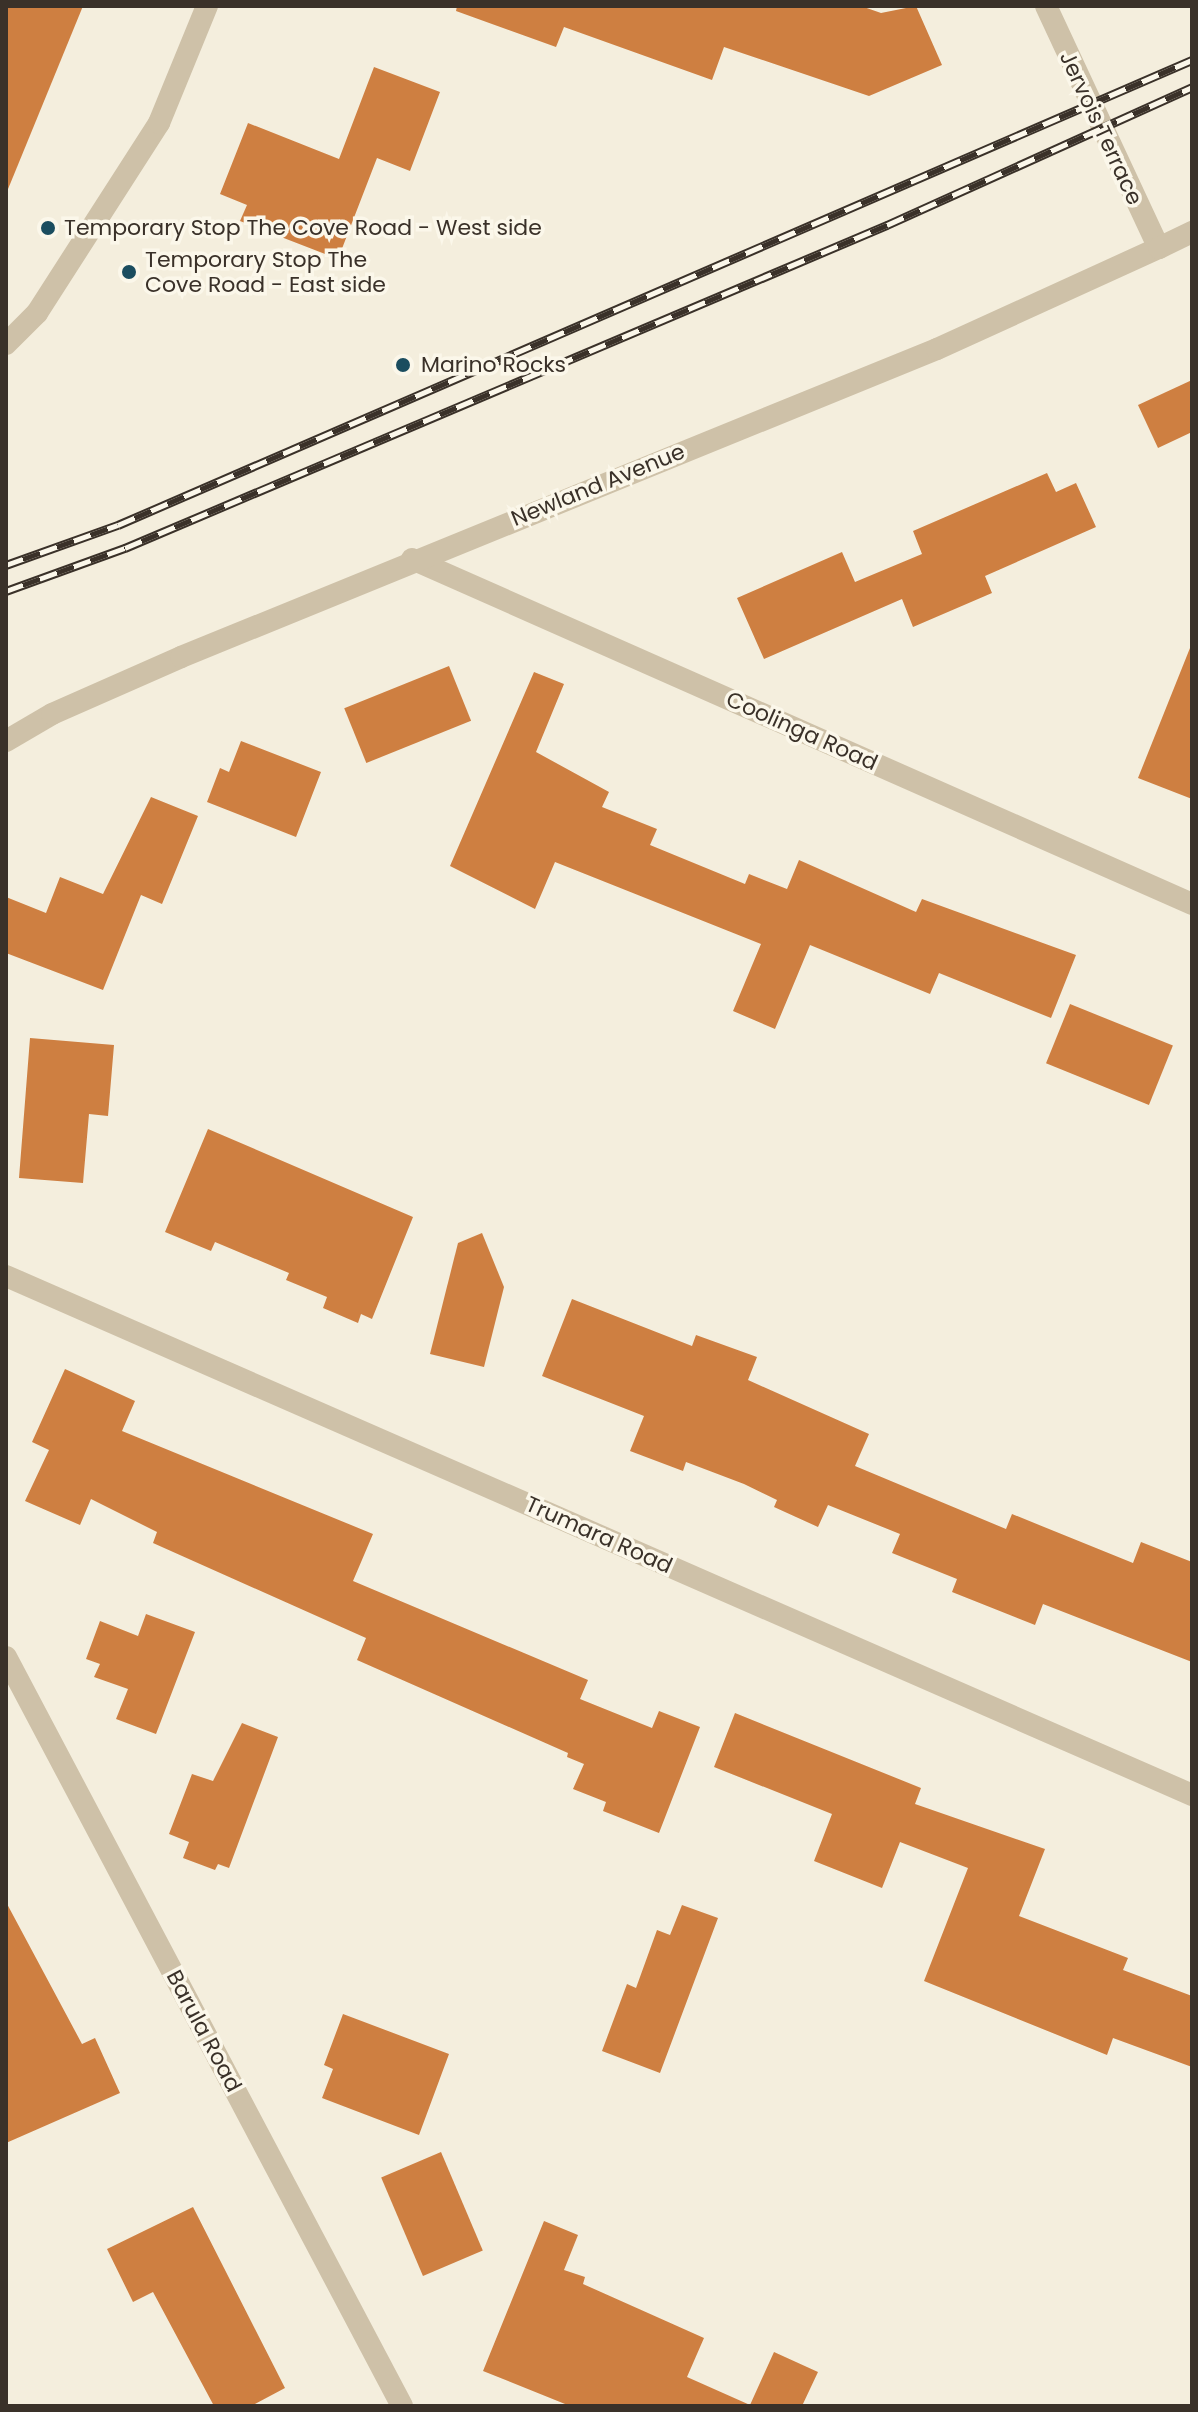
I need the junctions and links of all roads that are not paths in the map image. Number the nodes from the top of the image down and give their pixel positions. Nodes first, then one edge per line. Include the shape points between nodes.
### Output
1 (207, 6) edge
2 (1046, 6) edge
3 (1192, 232) edge
4 (1159, 248) junction
5 (6, 344) edge
6 (412, 559) junction
7 (6, 741) edge
8 (1192, 904) edge
9 (6, 1276) edge
10 (6, 1657) edge
11 (1192, 1795) edge
12 (402, 2406) edge

1 - 5 street via 159,123 37,313
2 - 4 street, Jervois Terrace
3 - 4 street, Newland Avenue
4 - 6 street, Newland Avenue via 937,349
6 - 7 street, Newland Avenue via 66,708
6 - 8 street, Coolinga Road
9 - 11 street, Trumara Road
10 - 12 street, Barula Road

